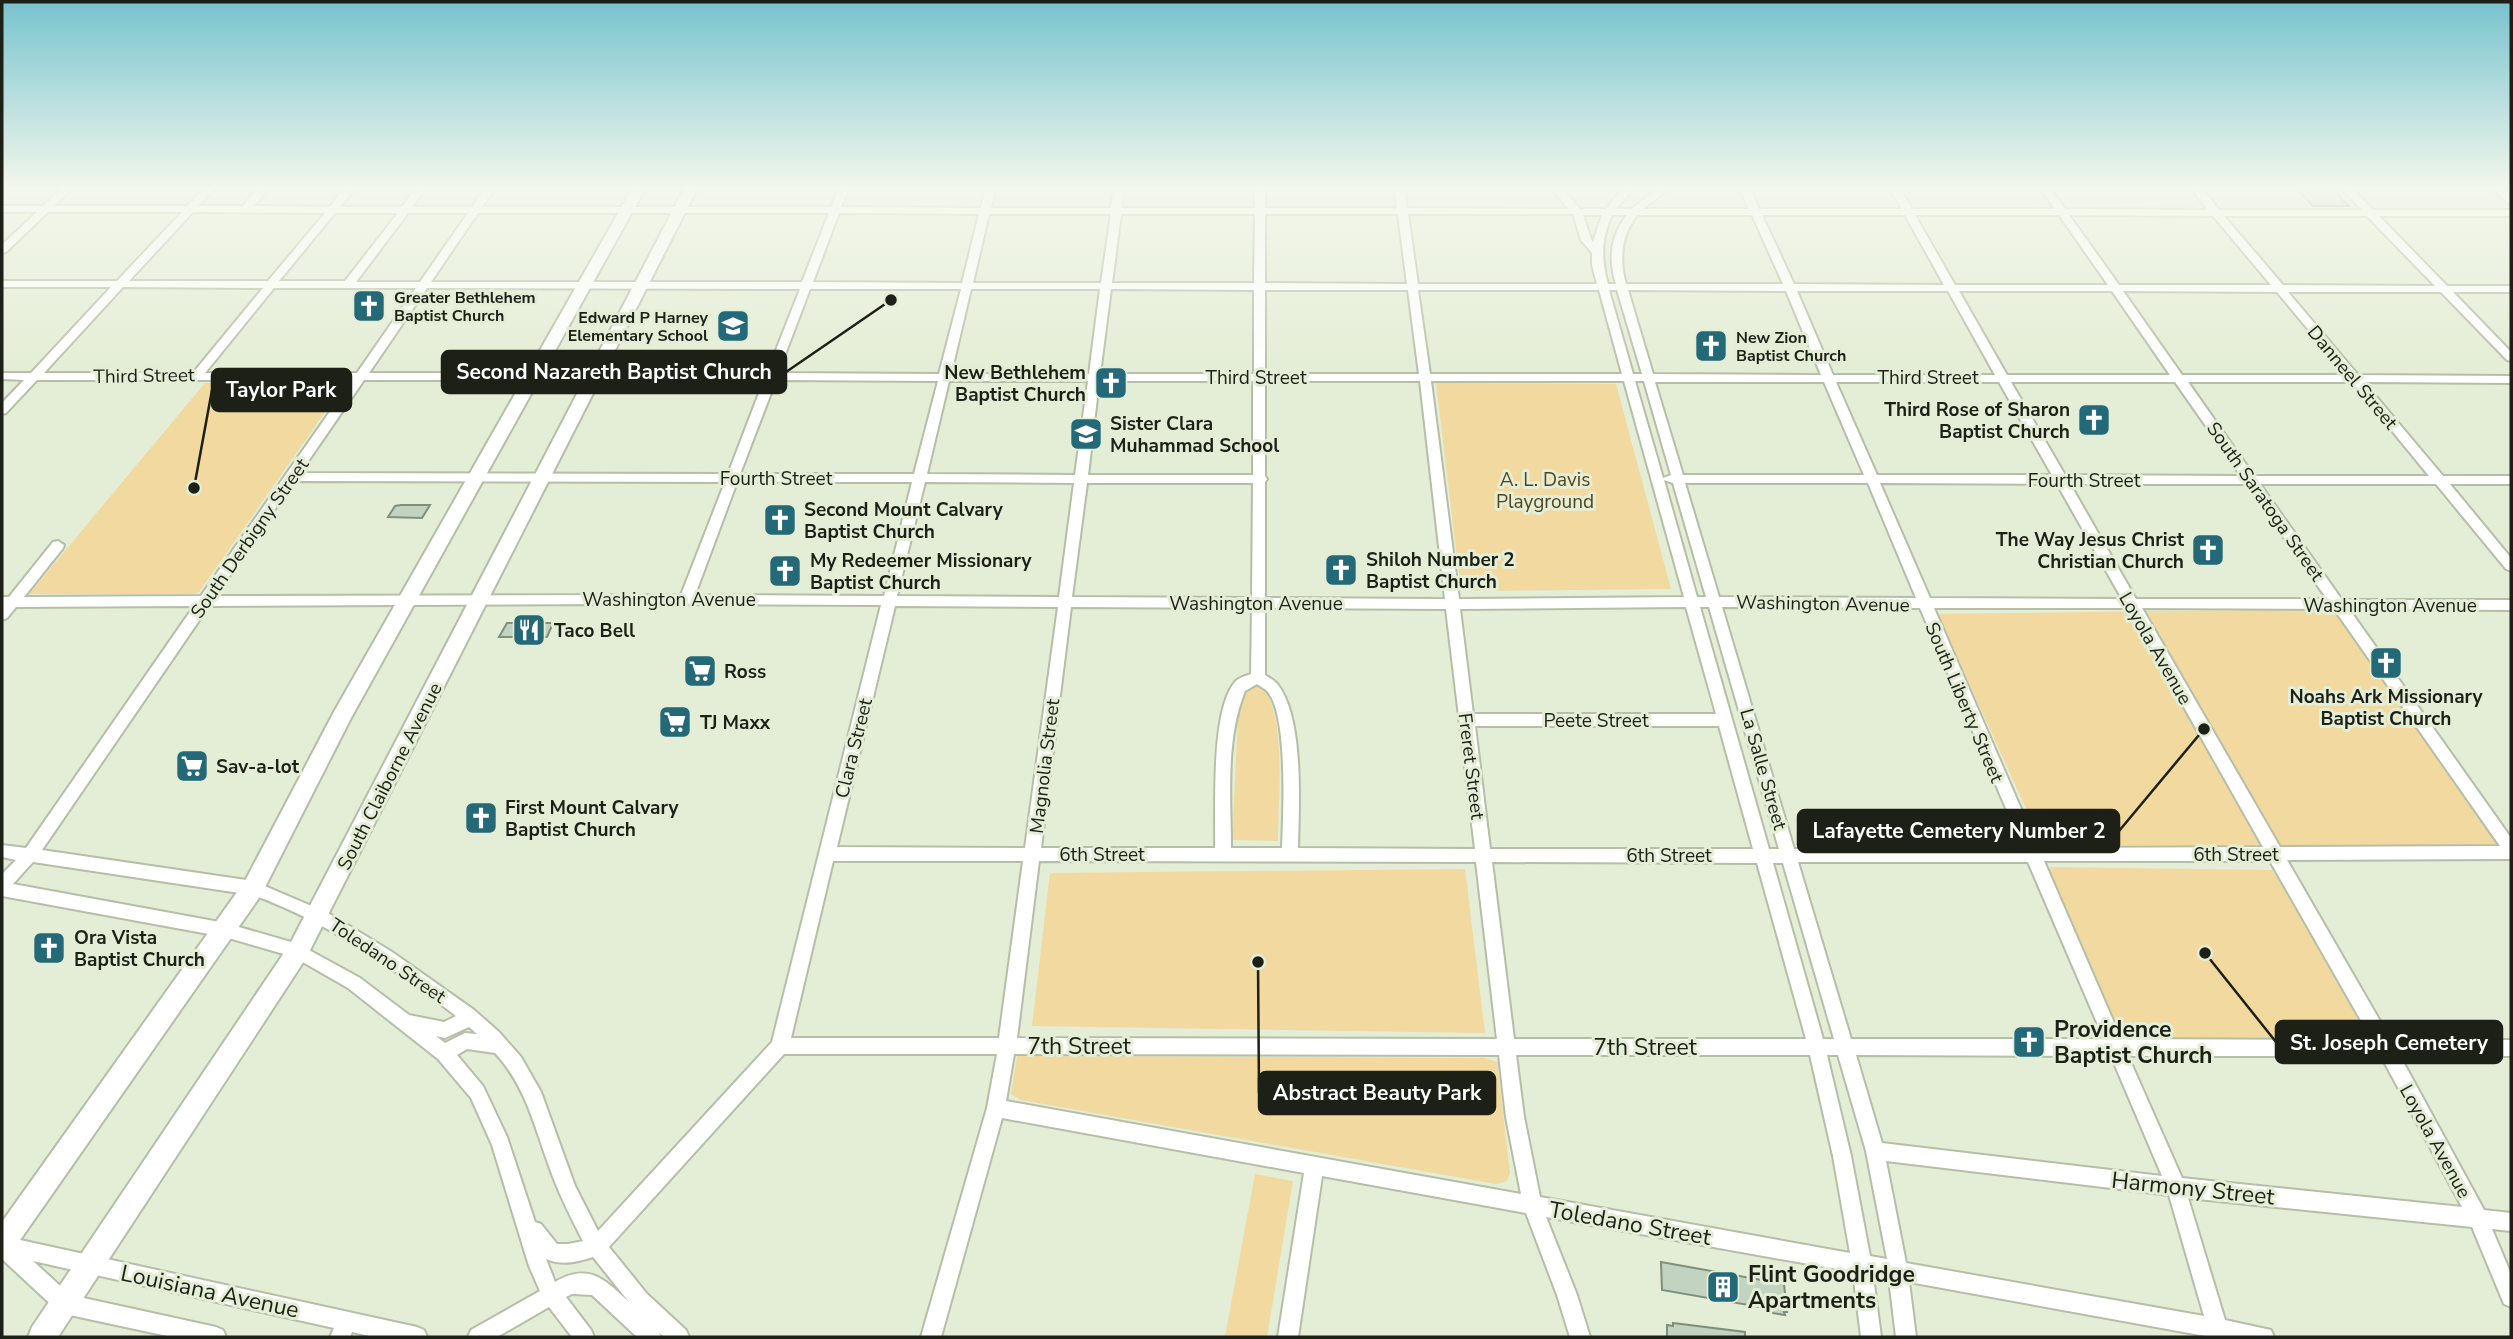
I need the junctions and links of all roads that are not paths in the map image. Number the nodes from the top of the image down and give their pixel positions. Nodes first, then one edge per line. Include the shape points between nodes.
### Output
1 (153, 249) edge
2 (300, 249) edge
3 (375, 249) edge
4 (449, 249) edge
5 (606, 249) edge
6 (661, 249) edge
7 (819, 249) edge
8 (975, 249) edge
9 (1111, 249) edge
10 (1259, 249) edge
11 (1408, 249) edge
12 (1595, 249) edge
13 (1616, 249) edge
14 (1772, 249) edge
15 (1929, 249) edge
16 (2088, 249) edge
17 (2247, 249) edge
18 (2406, 249) edge
19 (1597, 252) joint
20 (2, 284) edge
21 (121, 284) junction
22 (271, 285) junction
23 (348, 285) junction
24 (424, 286) junction
25 (585, 286) junction
26 (642, 286) junction
27 (805, 286) junction
28 (966, 287) junction
29 (1413, 287) junction
30 (1106, 288) junction
31 (1260, 288) junction
32 (1602, 288) junction
33 (1621, 288) junction
34 (1790, 288) junction
35 (1950, 288) junction
36 (2115, 288) junction
37 (2280, 289) junction
38 (2444, 289) junction
39 (2511, 289) edge
40 (2511, 358) edge
41 (197, 375) junction
42 (362, 375) junction
43 (2, 376) edge
44 (33, 376) junction
45 (535, 376) junction
46 (596, 376) junction
47 (771, 376) junction
48 (945, 377) junction
49 (1095, 377) junction
50 (1260, 377) junction
51 (1425, 377) junction
52 (1628, 377) junction
53 (1648, 377) junction
54 (1826, 377) junction
55 (2001, 377) junction
56 (2179, 378) junction
57 (2354, 379) junction
58 (2511, 379) edge
59 (2, 410) edge
60 (292, 477) junction
61 (545, 477) junction
62 (477, 478) junction
63 (732, 478) junction
64 (919, 479) junction
65 (1082, 479) junction
66 (1261, 479) junction
67 (1656, 479) junction
68 (1678, 479) junction
69 (2250, 480) junction
70 (2439, 480) junction
71 (2511, 480) edge
72 (1871, 481) junction
73 (2059, 481) junction
74 (58, 545) dead end
75 (2511, 566) edge
76 (889, 599) junction
77 (480, 600) junction
78 (686, 600) junction
79 (407, 601) junction
80 (7, 602) edge
81 (204, 602) junction
82 (1066, 602) junction
83 (1691, 602) junction
84 (1714, 602) junction
85 (1259, 603) junction
86 (1451, 604) junction
87 (1923, 604) junction
88 (2131, 605) junction
89 (2511, 605) edge
90 (2340, 606) junction
91 (2, 615) edge
92 (1258, 678) junction
93 (1466, 720) junction
94 (1725, 720) junction
95 (2, 851) edge
96 (2511, 851) edge
97 (828, 854) junction
98 (1033, 854) junction
99 (2031, 854) junction
100 (1223, 855) junction
101 (1290, 855) junction
102 (1483, 855) junction
103 (1789, 855) junction
104 (2275, 855) junction
105 (29, 856) junction
106 (1764, 856) junction
107 (2, 887) edge
108 (253, 888) junction
109 (318, 914) junction
110 (225, 930) junction
111 (298, 951) junction
112 (470, 1018) junction
113 (405, 1022) junction
114 (502, 1046) junction
115 (780, 1046) junction
116 (1007, 1046) junction
117 (1506, 1046) junction
118 (1817, 1048) junction
119 (1845, 1048) junction
120 (2116, 1048) junction
121 (2386, 1048) junction
122 (2511, 1048) edge
123 (444, 1053) junction
124 (996, 1108) junction
125 (1875, 1151) junction
126 (1314, 1166) junction
127 (2176, 1187) junction
128 (1533, 1207) junction
129 (521, 1208) junction
130 (2478, 1218) junction
131 (2511, 1222) edge
132 (2, 1245) edge
133 (597, 1246) junction
134 (1863, 1264) junction
135 (92, 1265) junction
136 (1898, 1269) junction
137 (551, 1294) junction
138 (2511, 1297) edge
139 (65, 1304) junction
140 (344, 1329) edge
141 (2219, 1333) edge
142 (42, 1337) edge
143 (216, 1337) edge
144 (417, 1337) edge
145 (478, 1337) edge
146 (583, 1337) edge
147 (651, 1337) edge
148 (679, 1337) edge
149 (931, 1337) edge
150 (1288, 1337) edge
151 (1580, 1337) edge
152 (1871, 1337) edge
153 (1906, 1337) edge
154 (2264, 1337) edge

1 - 21 street
2 - 22 street
3 - 23 street
4 - 24 street, South Derbigny Street
5 - 25 main road
6 - 26 main road, South Claiborne Avenue
7 - 27 street
8 - 28 street, Clara Street
9 - 30 street, Magnolia Street
10 - 31 street
11 - 29 street, Freret Street
12 - 19 street
13 - 33 street, La Salle Street
14 - 34 street, South Liberty Street
15 - 35 street, Loyola Avenue
16 - 36 street, South Saratoga Street
17 - 37 street, Danneel Street
18 - 38 street
19 - 32 street, La Salle Street
20 - 21 street
21 - 22 street
21 - 44 street
22 - 23 street
22 - 41 street
23 - 24 street
24 - 25 street
24 - 42 street, South Derbigny Street
25 - 26 street
25 - 45 main road
26 - 27 street
26 - 46 main road, South Claiborne Avenue
27 - 28 street
27 - 47 street
28 - 30 street
28 - 48 street, Clara Street
29 - 31 street
29 - 32 street
29 - 51 street, Freret Street
30 - 31 street
30 - 49 street, Magnolia Street
31 - 50 street
32 - 33 street
32 - 52 street, La Salle Street
33 - 34 street
33 - 53 street, La Salle Street
34 - 35 street
34 - 54 street, South Liberty Street
35 - 36 street
35 - 55 street, Loyola Avenue
36 - 37 street
36 - 56 street, South Saratoga Street
37 - 38 street
37 - 57 street, Danneel Street
38 - 39 street
38 - 40 street
41 - 42 street, Third Street
41 - 44 street, Third Street
42 - 45 street, Third Street
42 - 60 street, South Derbigny Street
43 - 44 street, Third Street
44 - 59 street
45 - 46 street, Third Street
45 - 62 main road
46 - 47 street, Third Street
46 - 61 main road, South Claiborne Avenue
47 - 48 street, Third Street
47 - 63 street
48 - 49 street, Third Street
48 - 64 street, Clara Street
49 - 50 street, Third Street
49 - 65 street, Magnolia Street
50 - 51 street, Third Street
50 - 66 street
51 - 52 street, Third Street
51 - 86 street, Freret Street
52 - 53 street, Third Street
52 - 67 street, La Salle Street
53 - 54 street, Third Street
53 - 68 street, La Salle Street
54 - 55 street, Third Street
54 - 72 street, South Liberty Street
55 - 56 street, Third Street
55 - 73 street, Loyola Avenue
56 - 57 street, Third Street
56 - 69 street, South Saratoga Street
57 - 58 street, Third Street
57 - 70 street, Danneel Street
60 - 62 street, Fourth Street
60 - 81 street, South Derbigny Street
61 - 62 street, Fourth Street
61 - 63 street, Fourth Street
61 - 77 main road, South Claiborne Avenue
62 - 79 main road
63 - 64 street, Fourth Street
63 - 78 street
64 - 65 street, Fourth Street
64 - 76 street, Clara Street
65 - 66 street, Fourth Street
65 - 82 street, Magnolia Street
66 - 85 street
67 - 68 street, Fourth Street
67 - 83 street, La Salle Street
68 - 72 street, Fourth Street
68 - 84 street, La Salle Street
69 - 70 street, Fourth Street
69 - 73 street, Fourth Street
69 - 90 street, South Saratoga Street
70 - 71 street, Fourth Street
70 - 75 street, Danneel Street
72 - 73 street, Fourth Street
72 - 87 street, South Liberty Street
73 - 88 street, Loyola Avenue
74 - 80 street
76 - 78 street, Washington Avenue
76 - 82 street, Washington Avenue
76 - 97 street, Clara Street
77 - 78 street, Washington Avenue
77 - 79 street, Washington Avenue
77 - 109 main road, South Claiborne Avenue
79 - 81 street, Washington Avenue
79 - 108 main road
80 - 81 street, Washington Avenue
80 - 91 street
81 - 105 street, South Derbigny Street
82 - 85 street, Washington Avenue
82 - 98 street, Magnolia Street
83 - 84 street, Washington Avenue
83 - 86 street, Washington Avenue
83 - 94 street, La Salle Street
84 - 87 street, Washington Avenue
84 - 103 street, La Salle Street
85 - 86 street, Washington Avenue
85 - 92 street
86 - 93 street, Freret Street
87 - 88 street, Washington Avenue
87 - 99 street, South Liberty Street
88 - 90 street, Washington Avenue
88 - 104 street, Loyola Avenue
89 - 90 street, Washington Avenue
90 - 96 street, South Saratoga Street
92 - 100 street via 1237,691 1229,721
92 - 101 street via 1277,689 1287,727
93 - 94 street, Peete Street
93 - 102 street, Freret Street
94 - 106 street, La Salle Street
95 - 105 street, Toledano Street
96 - 104 street, 6th Street
97 - 98 street, 6th Street
97 - 115 street, Clara Street
98 - 100 street, 6th Street
98 - 116 street, Magnolia Street
99 - 103 street, 6th Street
99 - 104 street, 6th Street
99 - 120 street, South Liberty Street
100 - 101 street, 6th Street
101 - 102 street, 6th Street
102 - 106 street, 6th Street
102 - 117 street, Freret Street
103 - 106 street, 6th Street
103 - 119 street, La Salle Street
104 - 121 street, Loyola Avenue
105 - 107 street, South Derbigny Street
105 - 108 street, Toledano Street
106 - 118 street, La Salle Street
107 - 110 street, Toledano Street
108 - 109 street, Toledano Street
108 - 110 main road
109 - 111 main road, South Claiborne Avenue
109 - 112 street, Toledano Street via 392,959
110 - 111 street, Toledano Street
110 - 132 main road
111 - 113 street, Toledano Street via 354,982
111 - 135 main road, South Claiborne Avenue
112 - 113 street via 444,1030
112 - 114 street, Toledano Street
113 - 123 street, Toledano Street
114 - 123 street via 465,1041
114 - 133 street, Toledano Street via 537,1104 568,1192
115 - 116 street, 7th Street
115 - 133 street, Clara Street
116 - 117 street, 7th Street
116 - 124 street, Magnolia Street
117 - 118 street, 7th Street
117 - 128 street, Freret Street
118 - 119 street, 7th Street
118 - 134 street, La Salle Street via 1843,1151
119 - 120 street, 7th Street
119 - 125 street, La Salle Street
120 - 121 street, 7th Street
120 - 127 street, South Liberty Street
121 - 122 street, 7th Street
121 - 130 street, Loyola Avenue
123 - 129 street, Toledano Street via 461,1071 489,1117
124 - 126 street, Toledano Street
124 - 149 street, Magnolia Street
125 - 127 street, Harmony Street
125 - 136 street, La Salle Street
126 - 128 street, Toledano Street
126 - 150 street
127 - 130 street, Harmony Street
127 - 141 street, South Liberty Street
128 - 134 street, Toledano Street
128 - 151 street, Freret Street
129 - 133 street via 542,1245 553,1254 569,1255
129 - 137 street, Toledano Street
130 - 131 street, Harmony Street
130 - 138 street, Loyola Avenue
132 - 135 street, Louisiana Avenue
132 - 139 street
133 - 148 street via 619,1278
134 - 136 street, Toledano Street
134 - 152 street, La Salle Street
135 - 139 main road, South Claiborne Avenue
135 - 140 street, Louisiana Avenue
136 - 141 street, Toledano Street
136 - 153 street, La Salle Street
137 - 145 street
137 - 146 street
137 - 147 street via 570,1284 596,1285
139 - 142 main road, South Claiborne Avenue
139 - 143 street
140 - 144 street, Louisiana Avenue
141 - 154 street, Toledano Street

